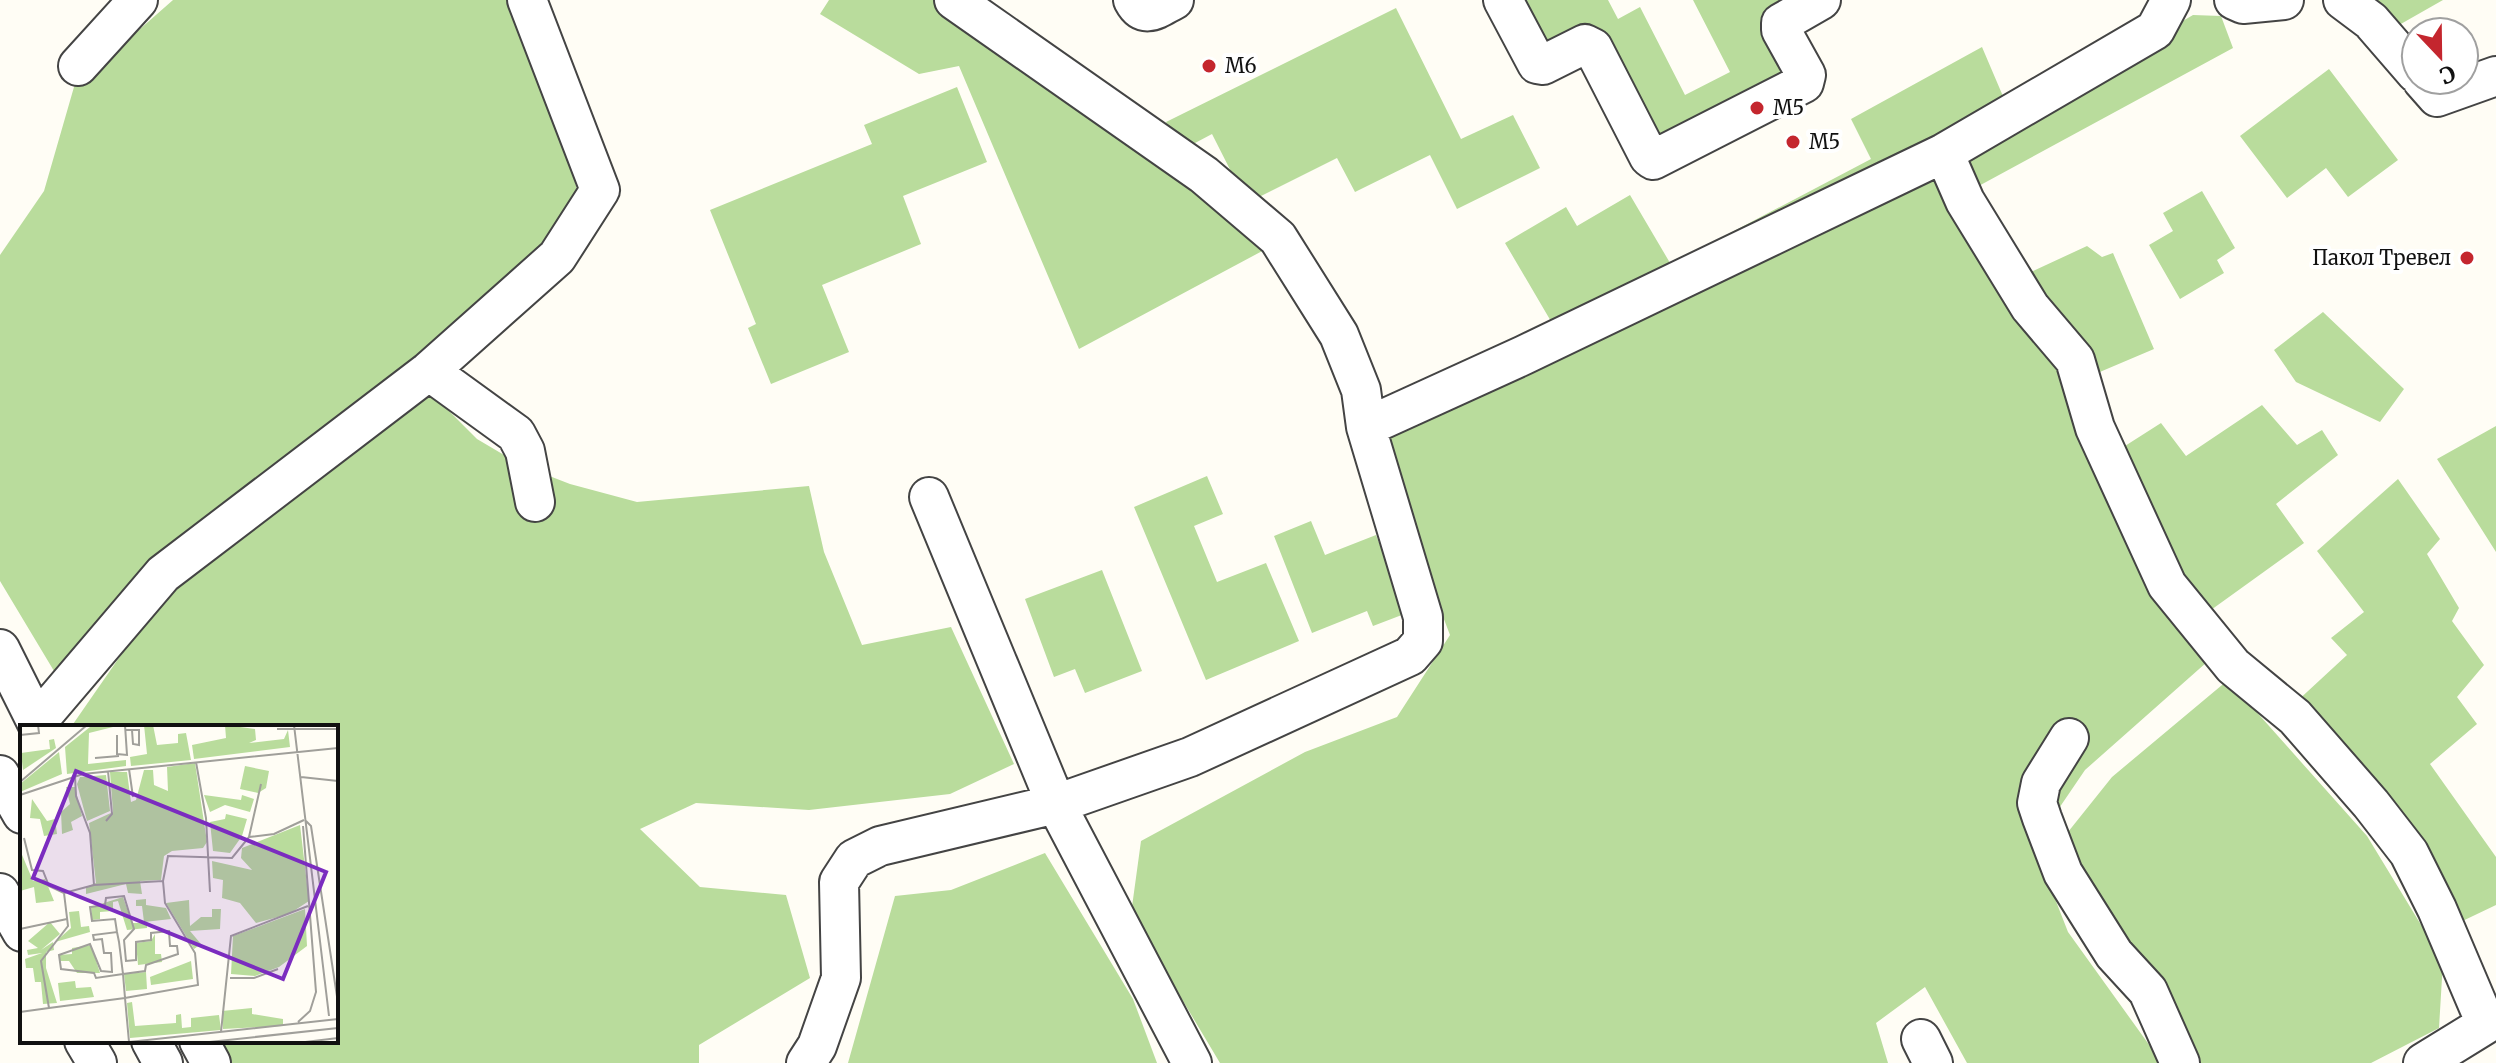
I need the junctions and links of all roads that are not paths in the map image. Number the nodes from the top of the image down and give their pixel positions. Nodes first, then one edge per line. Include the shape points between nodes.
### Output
1 (138, 0) edge
2 (527, 0) edge
3 (954, 0) edge
4 (1133, 0) edge
5 (1174, 0) edge
6 (1503, 0) edge
7 (1821, 0) edge
8 (2171, 0) edge
9 (2234, 0) edge
10 (2284, 0) edge
11 (2343, 0) edge
12 (2400, 55) edge
13 (78, 66) dead end
14 (1944, 153) junction
15 (429, 371) junction
16 (1366, 427) junction
17 (929, 497) dead end
18 (535, 502) dead end
19 (0, 649) edge
20 (38, 725) edge
21 (2069, 738) dead end
22 (0, 775) edge
23 (1056, 804) junction
24 (20, 810) edge
25 (0, 893) edge
26 (20, 928) edge
27 (2491, 1021) edge
28 (85, 1043) edge
29 (152, 1043) edge
30 (200, 1043) edge
31 (97, 1063) edge
32 (163, 1063) edge
33 (211, 1063) edge
34 (806, 1063) edge
35 (1192, 1063) edge
36 (2180, 1063) edge
37 (2423, 1063) edge

1 - 13 street
2 - 15 street via 600,190 557,257
3 - 16 street via 1204,175 1278,238 1339,335 1361,390
4 - 5 street via 1144,12
6 - 7 street via 1537,64 1585,44 1593,48 1653,160 1804,83 1806,75 1781,23
8 - 14 street via 2155,30
9 - 10 street
11 - 12 street via 2371,21
14 - 16 street
14 - 27 street via 1965,201 2030,307 2075,360 2095,428 2167,585 2233,666 2295,717 2409,853
15 - 18 street via 516,434 525,451
15 - 20 street via 163,574
16 - 23 street via 1423,617 1423,641 1410,656 1190,757
17 - 23 street
19 - 20 street
21 - 36 street via 2041,783 2037,803 2042,818 2063,873 2114,954 2148,991
22 - 24 street
23 - 34 street via 880,846 854,859 839,882 841,978
23 - 35 street
25 - 26 street
27 - 37 street
28 - 31 street
29 - 32 street
30 - 33 street

